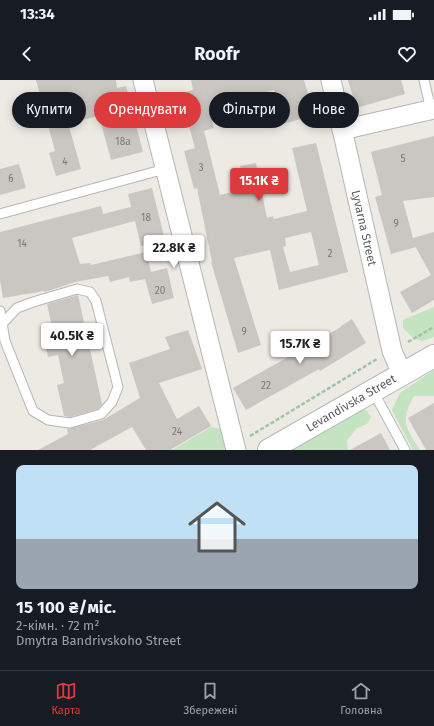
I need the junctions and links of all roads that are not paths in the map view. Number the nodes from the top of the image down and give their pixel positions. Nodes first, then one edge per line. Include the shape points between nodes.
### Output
1 (143, 80) edge
2 (330, 80) edge
3 (424, 80) edge
4 (432, 109) edge
5 (342, 130) junction
6 (165, 169) junction
7 (0, 214) edge
8 (0, 311) edge
9 (3, 323) junction
10 (434, 356) edge
11 (402, 374) junction
12 (373, 391) junction
13 (236, 450) edge
14 (269, 450) edge
15 (405, 450) edge

1 - 6 street
2 - 5 street, Lyvarna Street
3 - 4 lane
4 - 5 street
5 - 11 street, Lyvarna Street via 392,351
6 - 7 lane
6 - 13 street
8 - 9 lane
9 - 9 lane via 5,341 33,411 48,420 70,423 101,414 112,402 118,387 96,301 90,292 77,289 33,302 17,308
10 - 11 main road, Levandivska Street
11 - 12 main road, Levandivska Street
12 - 14 main road, Levandivska Street
12 - 15 lane

